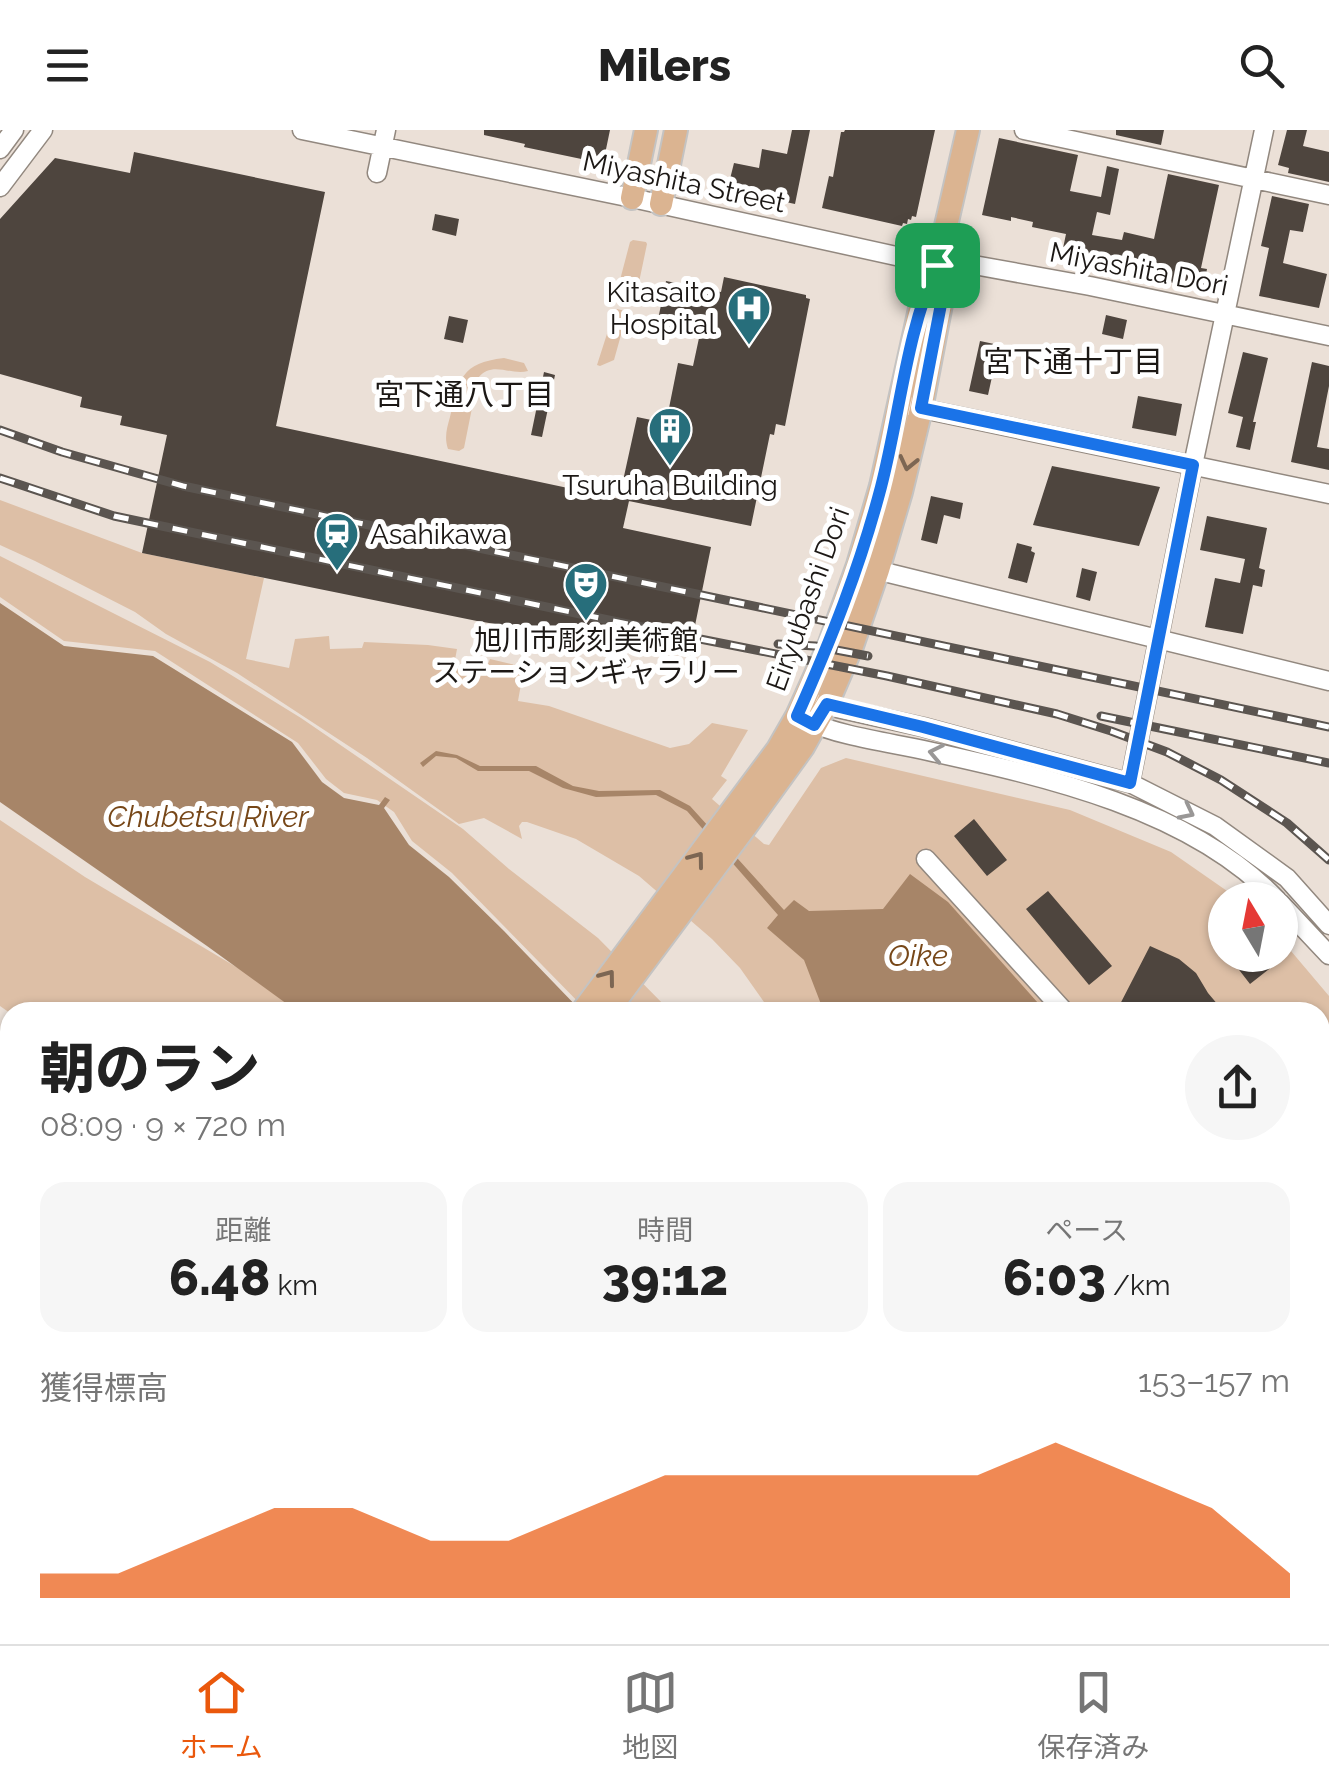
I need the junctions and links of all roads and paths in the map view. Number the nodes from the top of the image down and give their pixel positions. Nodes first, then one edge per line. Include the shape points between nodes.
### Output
1 (14, 130) edge
2 (43, 130) edge
3 (302, 130) edge
4 (646, 130) edge
5 (676, 130) edge
6 (968, 130) edge
7 (1024, 130) edge
8 (1264, 130) edge
9 (384, 138) edge
10 (0, 149) edge
11 (377, 173) dead end
12 (1254, 179) junction
13 (0, 187) edge
14 (1329, 195) edge
15 (632, 198) junction
16 (661, 204) junction
17 (937, 265) junction
18 (1226, 314) junction
19 (1329, 336) edge
20 (910, 406) junction
21 (1193, 465) junction
22 (1329, 494) edge
23 (868, 568) junction
24 (1158, 639) junction
25 (1329, 680) edge
26 (810, 711) junction
27 (1130, 783) junction
28 (926, 858) dead end
29 (1255, 882) edge
30 (1298, 922) edge
31 (1329, 925) edge
32 (641, 950) junction
33 (1329, 955) edge
34 (592, 1002) edge
35 (612, 1002) edge
36 (1057, 1002) edge

1 - 10 street
2 - 13 street
3 - 9 street, Miyashita Street
4 - 15 main road
5 - 16 main road
6 - 17 main road, Eiryubashi Dori
7 - 12 street
8 - 12 street
9 - 11 street
9 - 15 street, Miyashita Street
12 - 14 street
12 - 18 street
15 - 16 street, Miyashita Street
16 - 17 street, Miyashita Street
17 - 18 street, Miyashita Dori via 974,265
17 - 20 main road, Eiryubashi Dori via 942,299
18 - 19 street, Miyashita Dori
18 - 21 street
20 - 21 street
20 - 23 main road, Eiryubashi Dori via 901,492
21 - 22 street
21 - 24 street
23 - 24 street
23 - 26 main road, Eiryubashi Dori via 852,646
24 - 25 street
24 - 27 street
26 - 27 street via 923,727
29 -> 26 street via 1212,846 1112,798
26 - 32 main road, Eiryubashi Dori
27 -> 31 street via 1216,826 1287,878
28 - 36 street
30 - 33 street
34 -> 32 main road, Eiryubashi Dori
32 - 35 main road, Eiryubashi Dori

